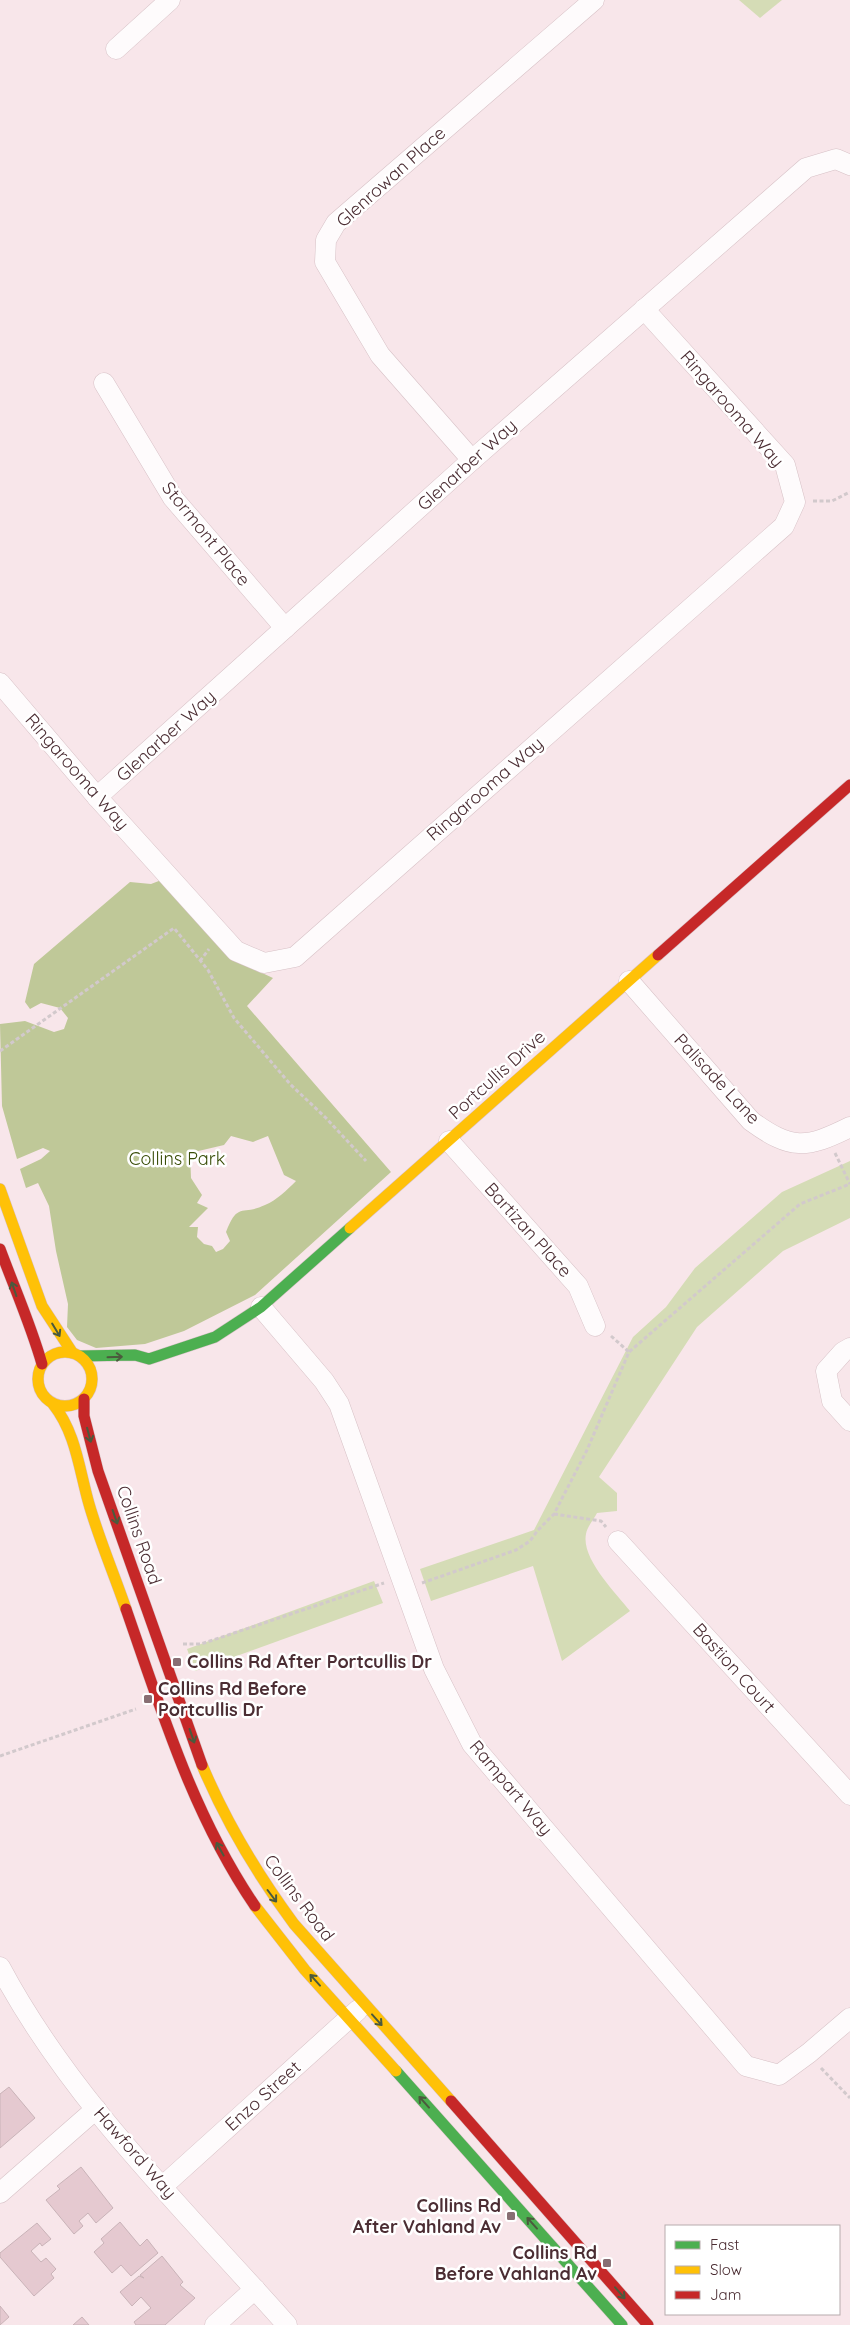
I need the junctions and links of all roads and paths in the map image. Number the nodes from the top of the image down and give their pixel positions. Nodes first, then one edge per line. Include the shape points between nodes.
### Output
1 (170, 0) edge
2 (594, 0) edge
3 (116, 49) dead end
4 (850, 165) edge
5 (644, 309) junction
6 (104, 383) dead end
7 (472, 460) junction
8 (850, 492) edge
9 (795, 502) junction
10 (285, 628) junction
11 (0, 683) edge
12 (850, 785) edge
13 (97, 797) junction
14 (629, 981) junction
15 (0, 1051) edge
16 (850, 1127) edge
17 (827, 1139) junction
18 (449, 1141) junction
19 (366, 1161) dead end
20 (850, 1184) edge
21 (0, 1189) edge
22 (5, 1251) edge
23 (261, 1307) junction
24 (595, 1326) joint
25 (850, 1348) edge
26 (629, 1352) junction
27 (76, 1354) junction
28 (149, 1359) junction
29 (42, 1364) junction
30 (139, 1369) dead end
31 (108, 1378) dead end
32 (87, 1395) junction
33 (53, 1404) junction
34 (850, 1421) edge
35 (554, 1514) junction
36 (618, 1541) joint
37 (389, 1581) dead end
38 (417, 1585) dead end
39 (178, 1644) dead end
40 (136, 1709) dead end
41 (0, 1756) edge
42 (850, 1795) edge
43 (0, 1967) edge
44 (356, 2012) junction
45 (850, 2018) edge
46 (809, 2053) junction
47 (850, 2098) edge
48 (96, 2109) junction
49 (163, 2186) junction
50 (0, 2193) edge
51 (255, 2289) junction
52 (215, 2325) edge
53 (287, 2325) edge
54 (622, 2325) edge
55 (648, 2325) edge

1 - 3 street
2 - 7 street, Glenrowan Place via 336,224 326,240 325,262 380,354
4 - 5 street, Glenarber Way via 836,159 806,168
5 - 7 street, Glenarber Way
5 - 9 street, Ringarooma Way via 785,465
6 - 10 street, Stormont Place via 173,498
7 - 10 street, Glenarber Way
8 - 9 path via 832,500
9 - 13 street, Ringarooma Way via 784,526 295,958 264,963 236,951
10 - 13 street, Glenarber Way
11 - 13 street, Ringarooma Way
12 - 14 main road, Portcullis Drive
14 - 17 street, Palisade Lane via 751,1120 775,1138 801,1145
14 - 18 main road, Portcullis Drive
15 - 19 path via 174,928 208,970 234,1018 290,1084
16 - 17 street, Palisade Lane
17 - 20 path
18 - 23 main road, Portcullis Drive
18 - 24 street, Bartizan Place via 578,1286
20 - 26 path via 800,1204
21 - 22 main road, Collins Road
22 -> 27 main road, Collins Road
29 -> 22 main road, Collins Road
23 - 28 main road, Portcullis Drive via 214,1337
23 - 46 street, Rampart Way via 324,1381 339,1404 434,1669 472,1744 746,2066 779,2075
24 - 26 path
25 - 34 street via 826,1371 832,1401
26 - 35 path via 587,1450
27 -> 28 main road, Portcullis Drive via 135,1355
27 - 29 main road via 60,1352 49,1356
27 - 32 main road, Collins Road via 92,1372
28 - 30 main road
29 - 33 main road, Collins Road via 38,1375 39,1388
31 - 32 main road
32 - 33 main road via 74,1405
32 -> 44 main road, Collins Road via 84,1416 98,1471 212,1790 243,1852
44 -> 33 main road, Collins Road via 305,1970 258,1910 234,1875 199,1808 89,1505 72,1436
35 - 36 path via 601,1521
35 - 38 path via 530,1541 516,1550
36 - 42 street, Bastion Court
37 - 39 path via 201,1644
40 - 41 path
43 - 48 street, Hawford Way via 42,2039
44 - 49 street, Enzo Street
54 -> 44 main road, Collins Road
44 -> 55 main road, Collins Road
45 - 46 street, Rampart Way
46 - 47 path
48 - 49 street, Hawford Way
48 - 50 street
49 - 51 street, Hawford Way
51 - 52 street
51 - 53 street, Hawford Way

